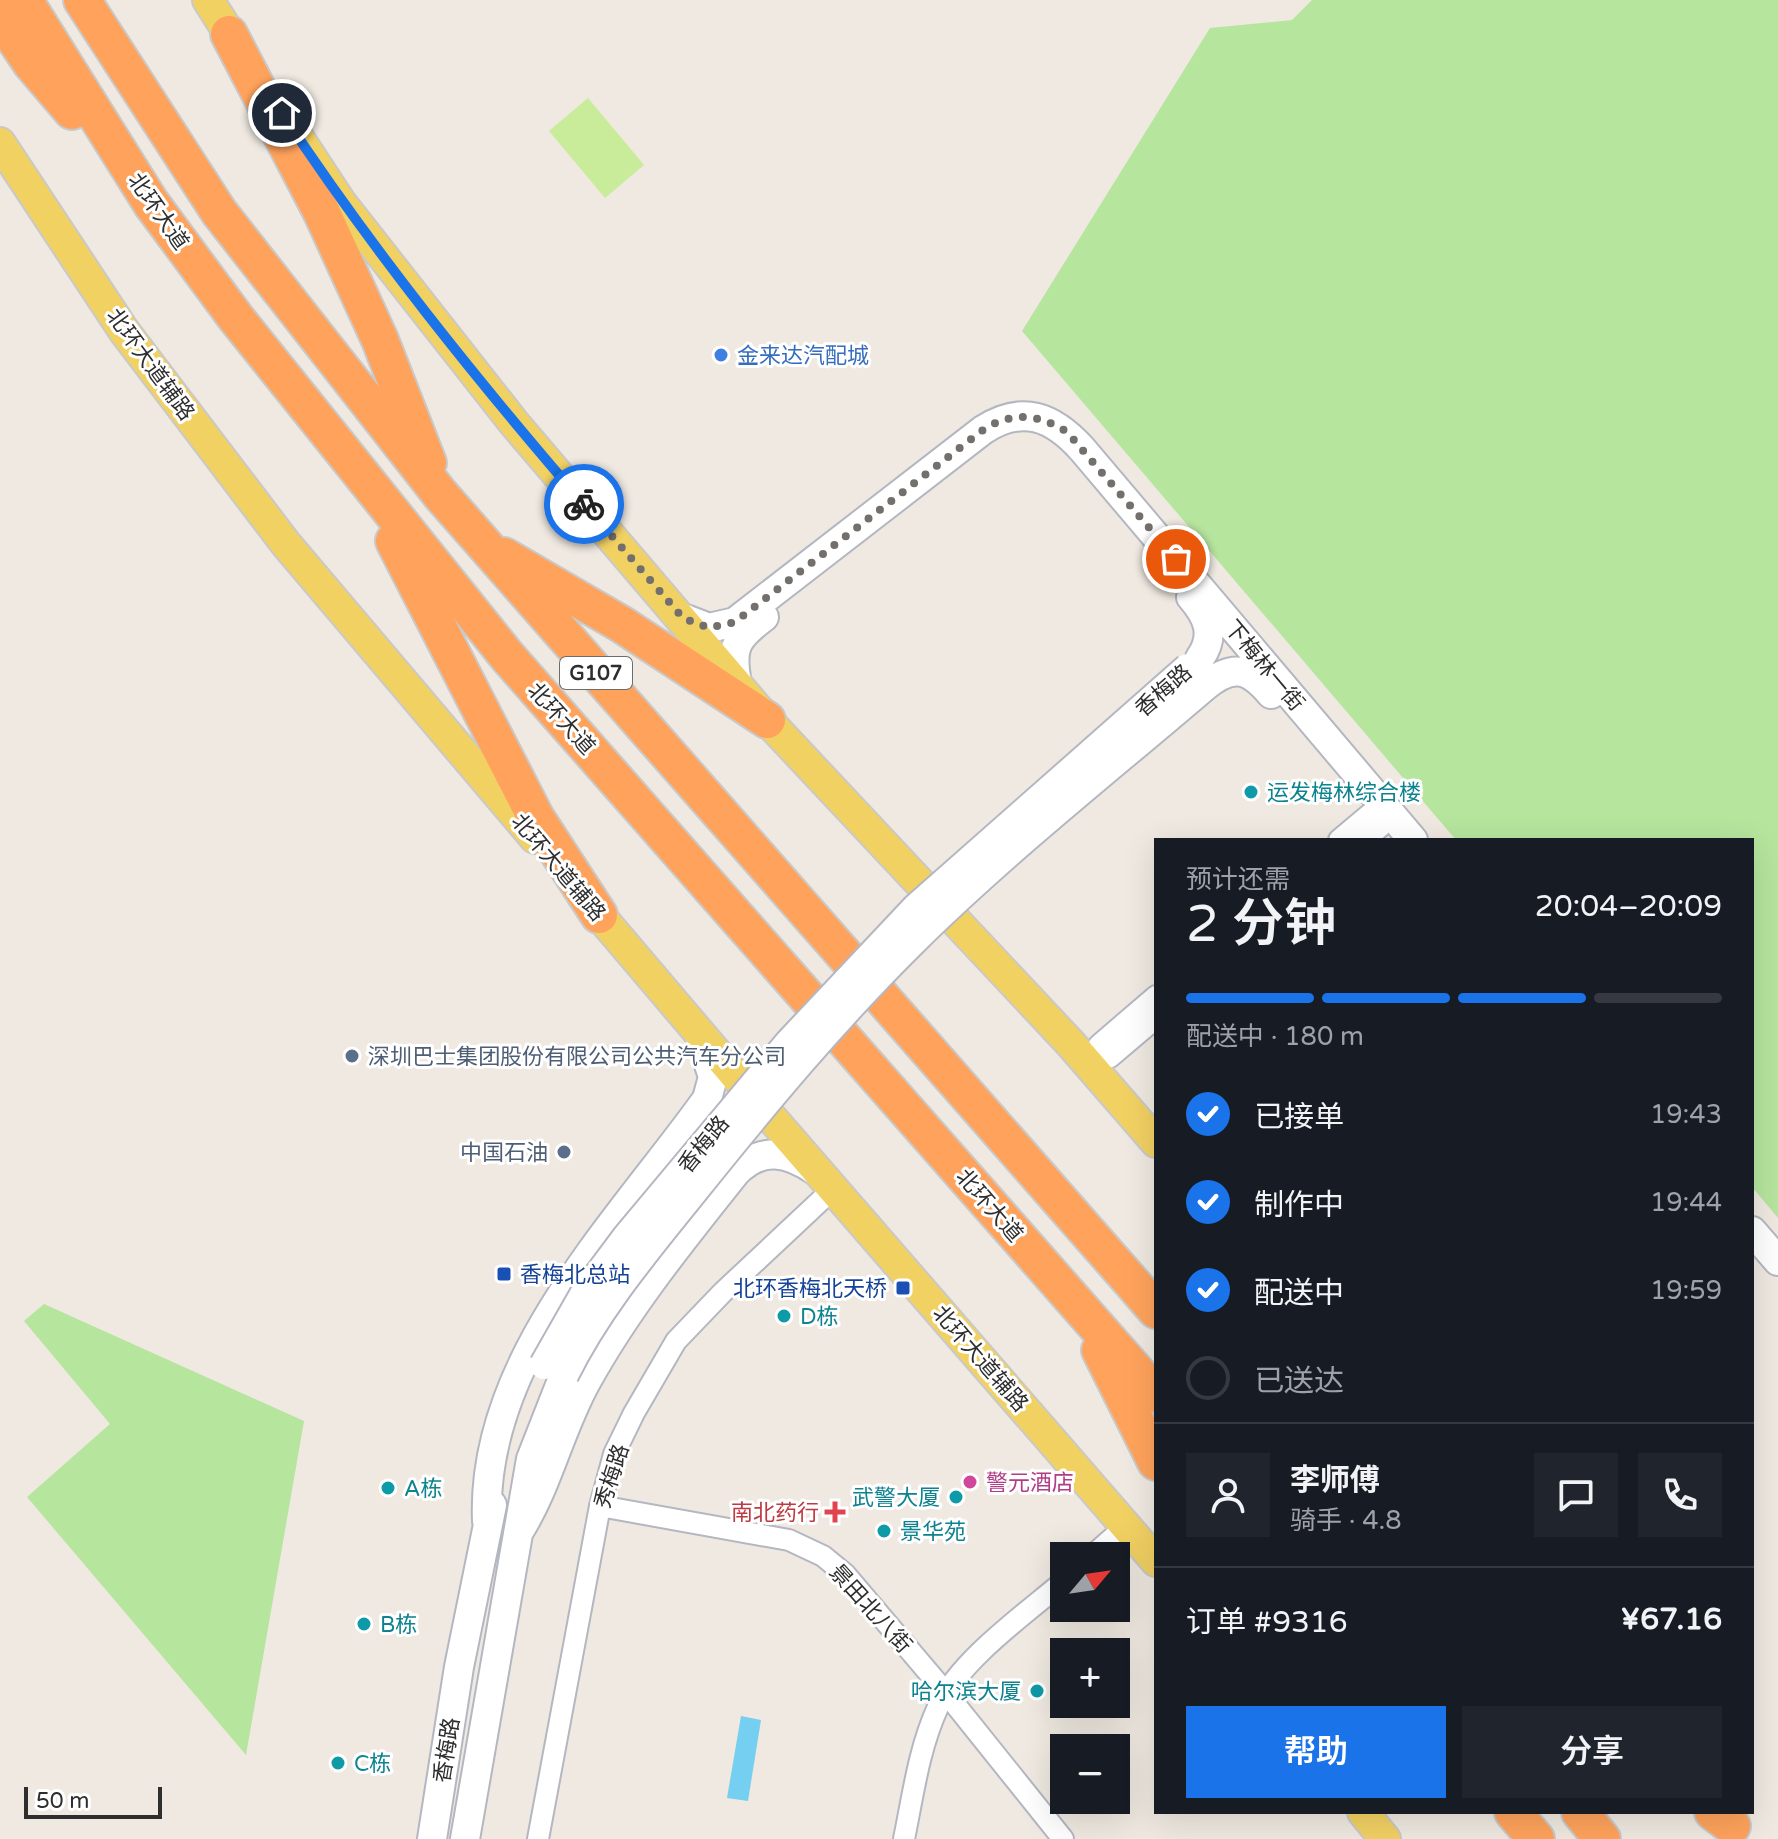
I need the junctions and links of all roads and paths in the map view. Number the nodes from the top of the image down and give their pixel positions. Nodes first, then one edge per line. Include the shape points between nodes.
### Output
1 (24, 0) edge
2 (82, 0) edge
3 (110, 0) edge
4 (208, 0) edge
5 (0, 17) edge
6 (229, 34) junction
7 (0, 143) edge
8 (151, 203) junction
9 (219, 212) junction
10 (351, 462) junction
11 (440, 494) junction
12 (481, 543) junction
13 (683, 618) junction
14 (739, 628) junction
15 (1197, 671) junction
16 (1262, 672) junction
17 (737, 683) junction
18 (767, 720) junction
19 (1379, 827) edge
20 (1345, 838) edge
21 (1408, 838) edge
22 (599, 915) junction
23 (1154, 998) edge
24 (1154, 1020) edge
25 (695, 1027) junction
26 (1089, 1066) junction
27 (682, 1133) junction
28 (1154, 1140) edge
29 (736, 1172) junction
30 (828, 1182) junction
31 (1754, 1233) edge
32 (1754, 1257) edge
33 (1778, 1261) edge
34 (1778, 1285) edge
35 (1154, 1308) edge
36 (1080, 1309) junction
37 (554, 1370) junction
38 (1154, 1392) edge
39 (1154, 1458) edge
40 (600, 1506) junction
41 (487, 1521) junction
42 (1126, 1526) junction
43 (518, 1533) junction
44 (1108, 1542) edge
45 (1154, 1559) edge
46 (1050, 1593) edge
47 (946, 1693) junction
48 (1365, 1814) edge
49 (1515, 1814) edge
50 (1582, 1814) edge
51 (432, 1839) edge
52 (465, 1839) edge
53 (538, 1839) edge
54 (904, 1839) edge
55 (1063, 1839) edge
56 (1385, 1839) edge
57 (1536, 1839) edge
58 (1602, 1839) edge

1 - 8 highway, 北环大道 / G107
2 - 9 highway, G107
3 - 9 highway
4 - 6 main road
5 - 8 highway via 31,63
6 - 11 highway via 322,213 380,340
6 - 13 main road via 341,203 437,327
7 - 22 main road, 北环大道辅路 via 124,331 286,544
8 - 10 highway, 北环大道 / G107
9 - 11 highway, G107
10 - 22 highway via 536,818
10 - 36 highway, 北环大道 / G107 via 507,656
11 - 12 highway, G107
12 - 18 highway via 621,624
12 - 35 highway, G107
13 - 14 main road via 709,628
13 - 17 main road
14 - 15 main road, 下梅林一街 via 985,443 1027,429 1048,436 1070,454 1199,607 1210,634
14 - 16 main road, 下梅林一街 via 976,435 1004,419 1028,416 1067,432
14 - 17 main road via 733,663
15 - 16 main road, 香梅路 via 1215,678
15 - 37 main road, 香梅路, bridge via 916,908 789,1043 585,1293
16 - 19 main road, 下梅林一街
17 - 18 main road
18 - 26 main road
19 - 20 street
19 - 21 main road, 下梅林一街
22 - 25 main road, 北环大道辅路
23 - 26 street via 1099,1045
24 - 26 street via 1110,1057
25 - 27 main road via 713,1077 707,1099
25 - 30 main road, 北环大道辅路
26 - 28 main road
27 - 29 main road via 696,1128 719,1132 734,1156
27 - 41 main road via 586,1258 524,1364 490,1465
29 - 30 main road via 750,1160 775,1153 800,1161
29 - 43 main road via 649,1283 603,1352 571,1409 539,1497
30 - 40 street, 秀梅路 via 676,1341 614,1454
30 - 42 main road, 北环大道辅路
31 - 33 main road
32 - 34 main road
36 - 38 highway, 北环大道 / G107
36 - 39 highway
37 - 41 main road, 香梅路 via 503,1466
37 - 43 main road, 香梅路
40 - 47 street, 景田北八街 via 789,1540 812,1550 845,1574
40 - 53 street, 秀梅路
41 - 51 main road, 香梅路
42 - 44 street
42 - 45 main road, 北环大道辅路
43 - 52 main road, 香梅路
46 - 47 street via 969,1664
47 - 54 street via 923,1750
47 - 55 street, 景田北八街
48 - 56 main road
49 - 57 highway
50 - 58 highway

